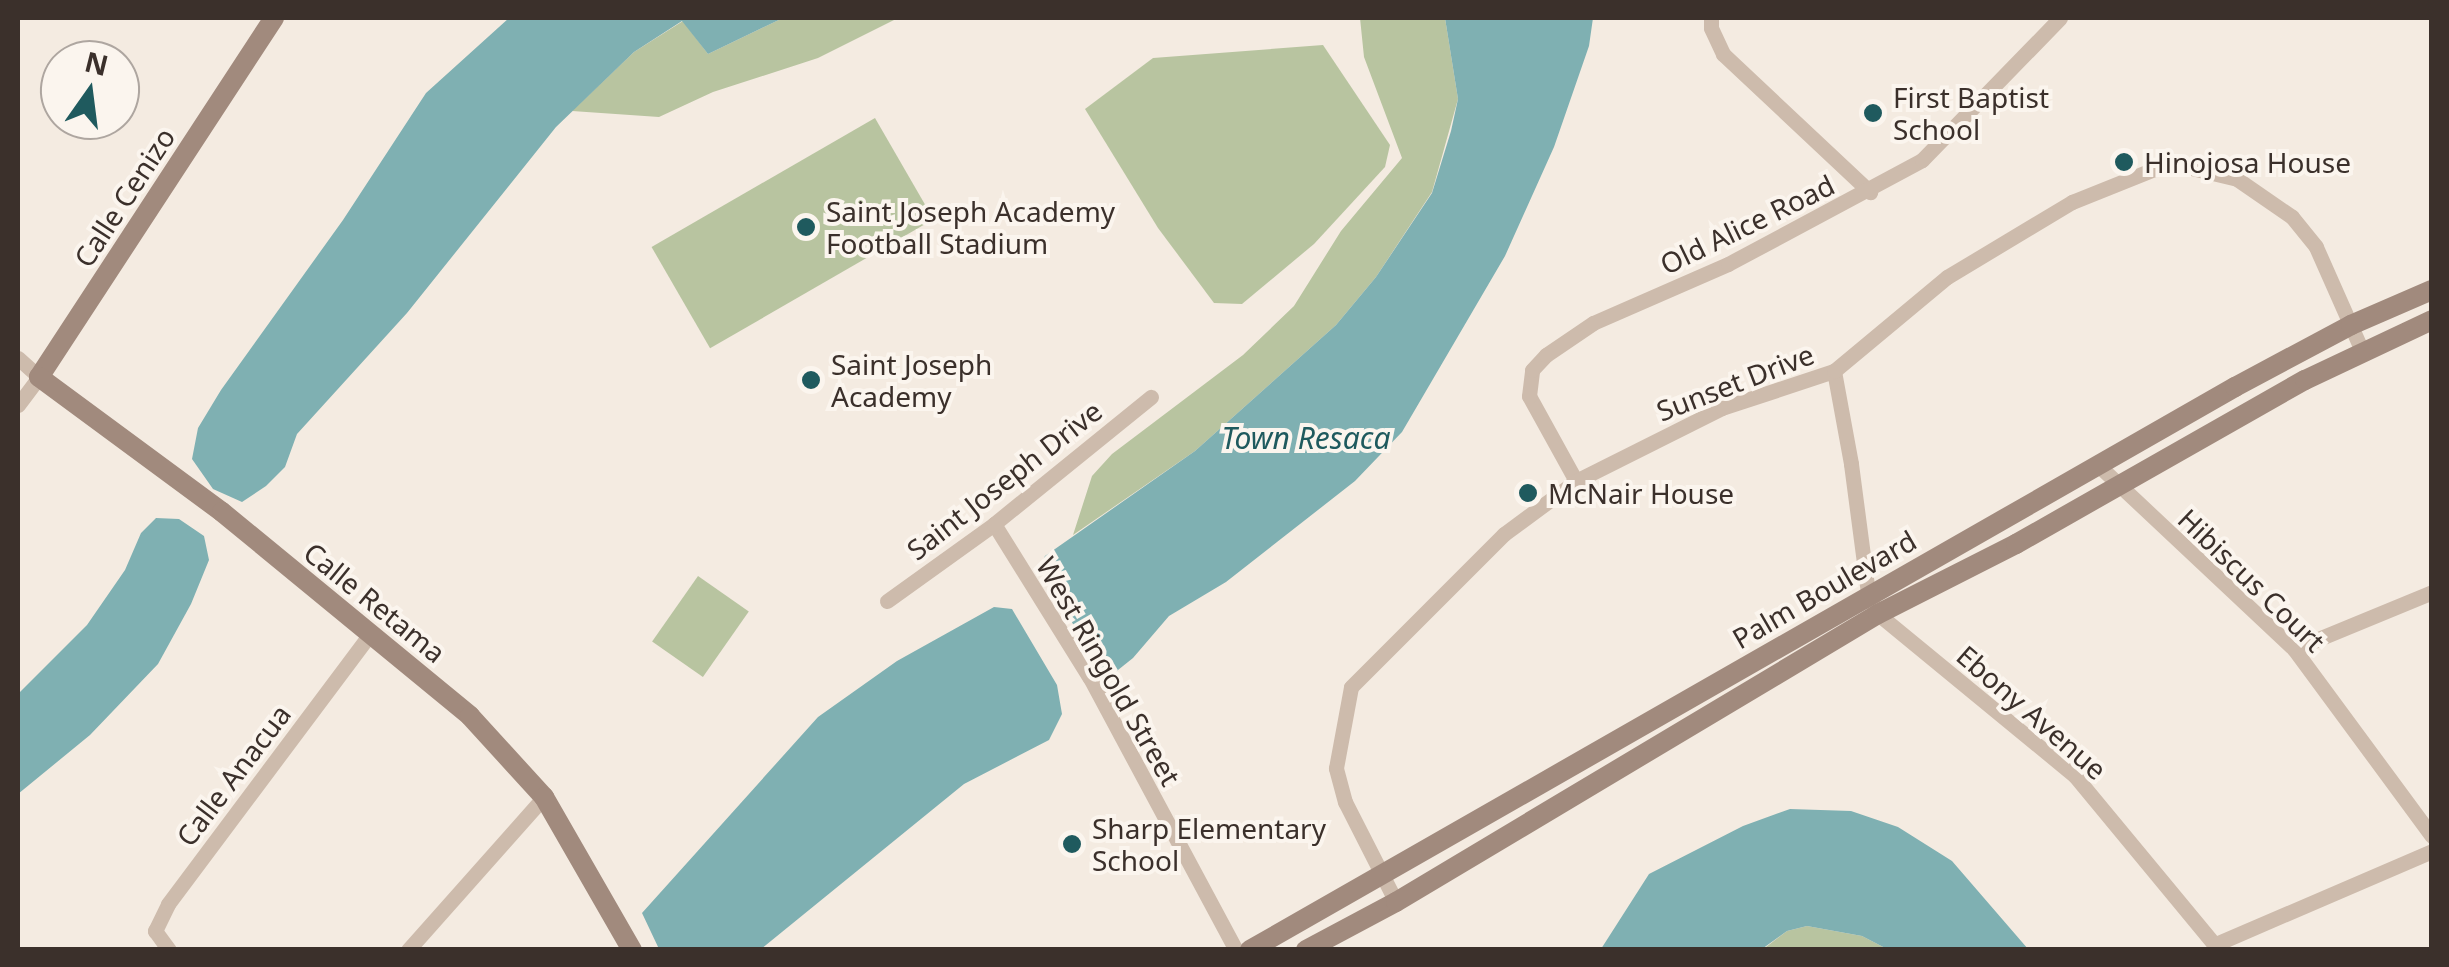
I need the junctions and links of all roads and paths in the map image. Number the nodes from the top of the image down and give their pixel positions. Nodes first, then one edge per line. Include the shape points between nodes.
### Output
1 (274, 18) edge
2 (1711, 18) edge
3 (2060, 18) edge
4 (1870, 192) junction
5 (2432, 290) edge
6 (2432, 320) edge
7 (2351, 326) junction
8 (2362, 351) junction
9 (18, 358) edge
10 (1834, 371) junction
11 (39, 377) junction
12 (1150, 397) dead end
13 (18, 405) edge
14 (2098, 465) junction
15 (1576, 481) junction
16 (2116, 484) junction
17 (994, 524) junction
18 (2432, 592) edge
19 (1868, 594) junction
20 (887, 601) dead end
21 (1878, 614) junction
22 (370, 634) junction
23 (2294, 649) junction
24 (544, 797) junction
25 (2431, 834) edge
26 (2432, 850) edge
27 (1380, 874) junction
28 (1396, 902) junction
29 (2218, 947) edge
30 (169, 950) edge
31 (408, 950) edge
32 (632, 950) edge
33 (1236, 950) edge
34 (1250, 950) edge
35 (1306, 950) edge

1 - 11 main road, Calle Cenizo
2 - 4 street via 1723,54
3 - 4 street, Old Alice Road via 1922,160
4 - 15 street, Old Alice Road via 1593,324 1546,355 1532,370 1529,396
5 - 7 main road, Palm Boulevard
6 - 8 main road, Palm Boulevard
7 - 8 street, Sunset Drive
7 - 10 street, Sunset Drive via 2316,246 2292,217 2237,179 2211,170 2154,169 2072,202 1962,268
7 - 14 main road, Palm Boulevard
8 - 16 main road, Palm Boulevard
9 - 11 street, Calle Retama
10 - 15 street, Sunset Drive via 1722,408
10 - 19 street
11 - 13 street, Calle Cenizo
11 - 22 main road, Calle Retama via 222,512
12 - 17 street, Saint Joseph Drive
14 - 16 street, Hibiscus Court
14 - 19 main road, Palm Boulevard
15 - 27 street, Sunset Drive via 1504,534 1351,686 1336,768
16 - 21 main road, Palm Boulevard
16 - 23 street, Hibiscus Court
17 - 20 street, Saint Joseph Drive
17 - 33 street, West Ringold Street via 1090,678
18 - 23 street
19 - 21 street
19 - 27 main road, Palm Boulevard via 1504,809
21 - 28 main road, Palm Boulevard
21 - 29 street, Ebony Avenue via 2075,776
22 - 24 main road, Calle Retama via 470,716
22 - 30 street, Calle Anacua via 168,904 155,931
23 - 25 street, Hibiscus Court
24 - 31 street
24 - 32 main road, Calle Retama
26 - 29 street
27 - 28 street, Sunset Drive
27 - 34 main road, Palm Boulevard
28 - 35 main road, Palm Boulevard

